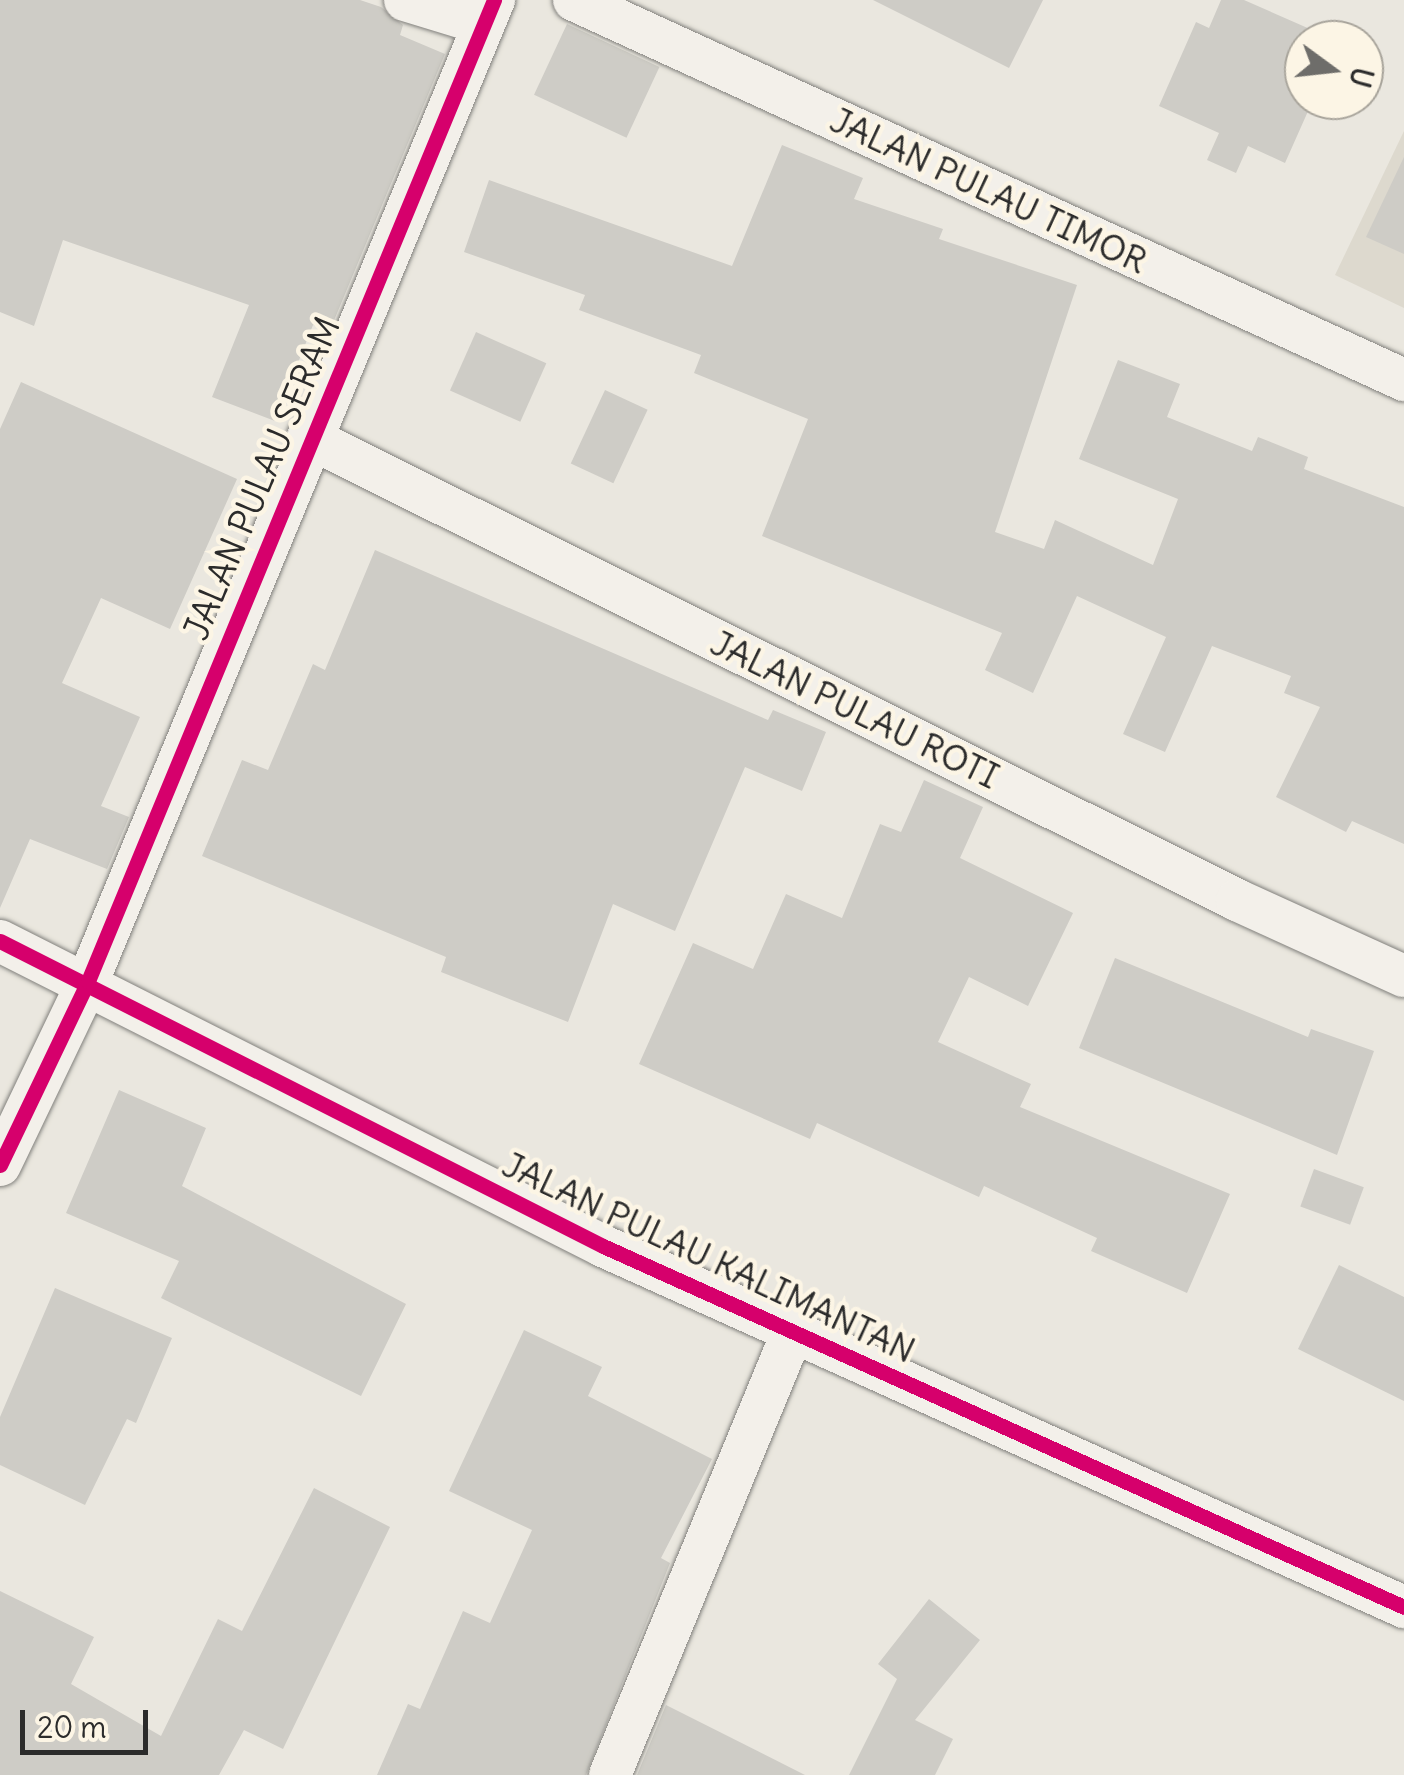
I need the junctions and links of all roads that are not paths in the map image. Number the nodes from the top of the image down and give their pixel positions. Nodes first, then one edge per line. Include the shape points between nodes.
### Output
1 (405, 0) edge
2 (574, 0) edge
3 (489, 12) edge
4 (1404, 380) edge
5 (308, 437) junction
6 (0, 941) edge
7 (1404, 976) edge
8 (88, 981) junction
9 (0, 1165) edge
10 (793, 1331) junction
11 (1404, 1607) edge
12 (610, 1775) edge

1 - 3 street
2 - 4 street, JALAN PULAU TIMOR
3 - 5 street, JALAN PULAU SERAM
5 - 7 street, JALAN PULAU ROTI via 1237,900
5 - 8 street, JALAN PULAU SERAM
6 - 8 street, JALAN PULAU KALIMANTAN
8 - 9 street, JALAN PULAU SERAM
8 - 10 street, JALAN PULAU KALIMANTAN via 391,1142
10 - 11 street, JALAN PULAU KALIMANTAN
10 - 12 street

